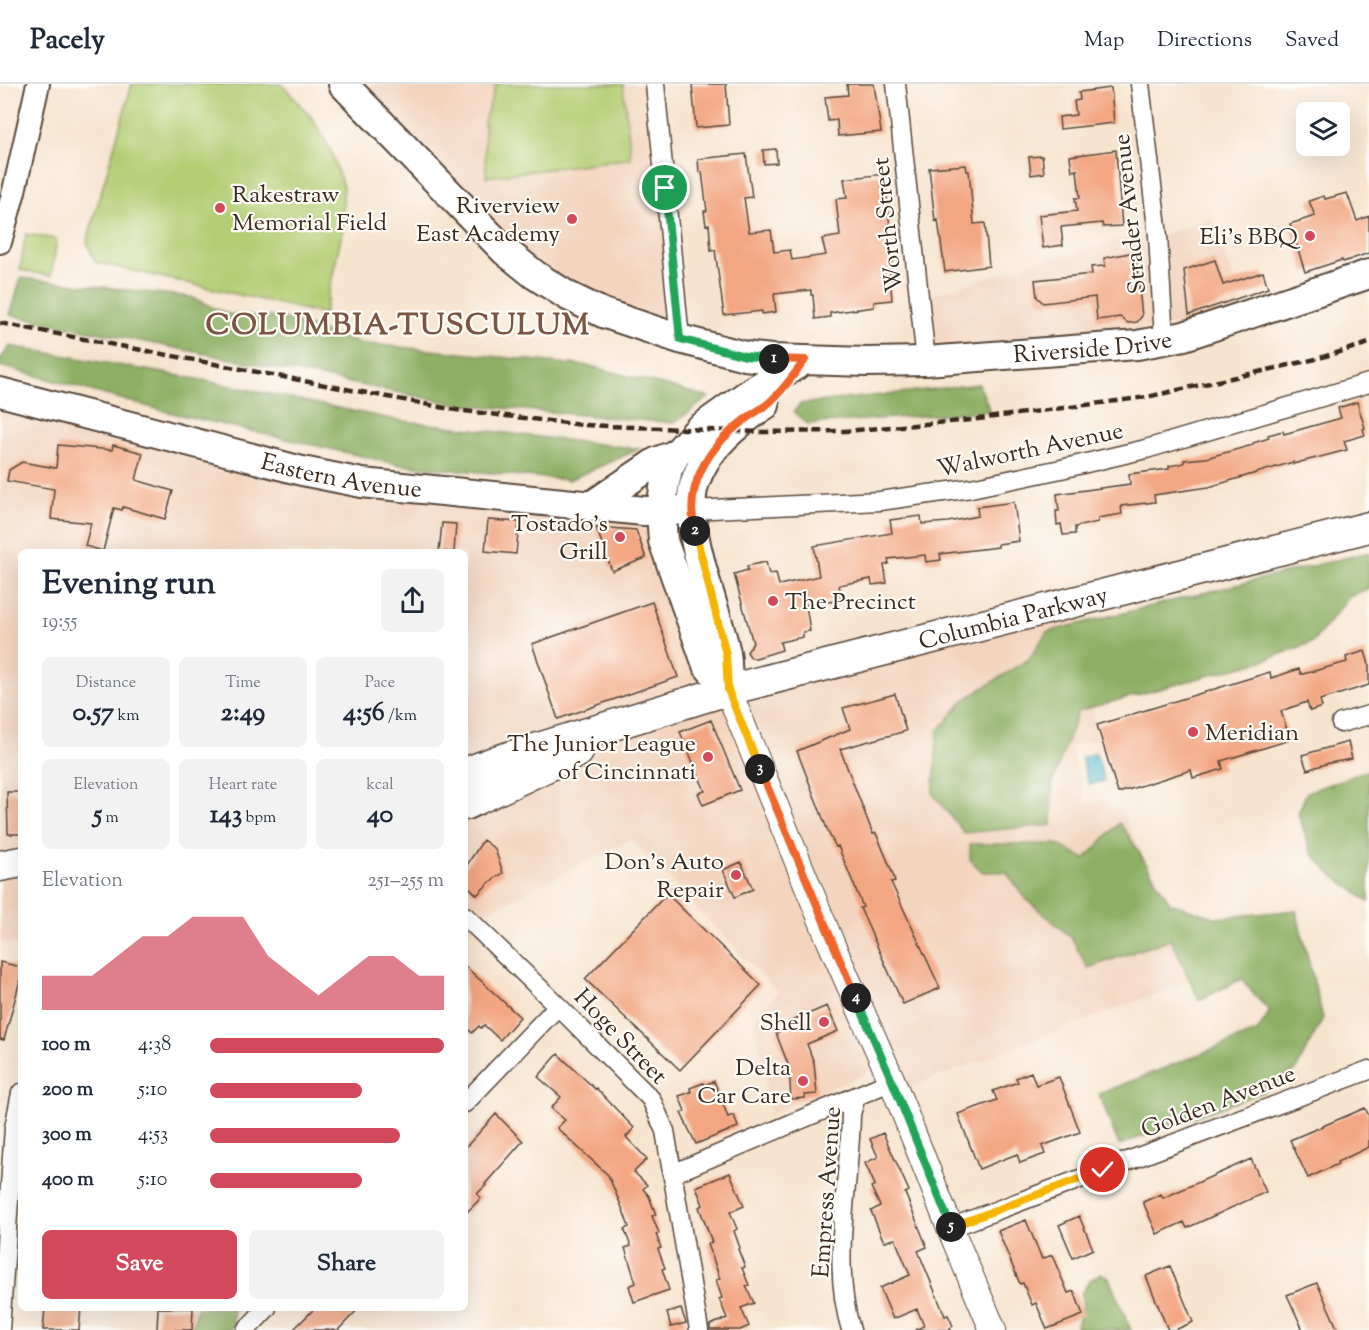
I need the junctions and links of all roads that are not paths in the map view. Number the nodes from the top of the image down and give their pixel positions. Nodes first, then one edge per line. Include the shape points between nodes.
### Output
1 (38, 84) edge
2 (343, 84) edge
3 (655, 84) edge
4 (896, 84) edge
5 (1140, 84) edge
6 (0, 242) edge
7 (1369, 274) edge
8 (680, 339) junction
9 (1164, 340) junction
10 (805, 360) junction
11 (926, 361) junction
12 (1369, 383) edge
13 (0, 392) edge
14 (676, 453) junction
15 (591, 506) junction
16 (691, 510) junction
17 (661, 512) junction
18 (1369, 527) edge
19 (728, 690) junction
20 (658, 710) junction
21 (1369, 715) edge
22 (1341, 723) dead end
23 (525, 752) junction
24 (468, 773) edge
25 (468, 795) edge
26 (468, 804) edge
27 (18, 863) edge
28 (0, 867) edge
29 (18, 870) edge
30 (468, 919) edge
31 (558, 1006) junction
32 (1369, 1070) edge
33 (892, 1081) junction
34 (856, 1096) junction
35 (468, 1100) edge
36 (18, 1108) edge
37 (672, 1174) junction
38 (950, 1228) junction
39 (248, 1311) edge
40 (264, 1311) edge
41 (247, 1329) edge
42 (0, 1330) edge
43 (699, 1330) edge
44 (851, 1330) edge
45 (993, 1330) edge

1 - 6 street
2 - 8 main road, Riverside Drive via 506,251 535,275 603,312
3 - 8 street
4 - 11 street, Worth Street
5 - 9 street, Strader Avenue via 1158,236
7 - 9 main road, Riverside Drive
8 - 10 main road, Riverside Drive via 745,356
9 - 11 main road, Riverside Drive
10 - 11 main road, Riverside Drive
10 - 14 main road via 710,421
10 - 16 main road via 772,400 713,450 694,483
12 - 16 street, Walworth Avenue via 1146,449 971,488 880,501
13 - 15 main road, Eastern Avenue via 362,483
14 - 15 main road
14 - 17 main road via 668,470
15 - 17 main road, Eastern Avenue
16 - 17 main road, Eastern Avenue
16 - 19 main road via 726,654
17 - 19 main road via 663,541 707,665
18 - 19 highway, Columbia Parkway
19 - 20 highway, Columbia Parkway
19 - 33 main road
20 - 23 highway, Columbia Parkway
20 - 26 highway, Columbia Parkway
21 - 22 street
23 - 24 highway, Columbia Parkway
23 - 25 highway
27 - 28 highway
28 - 29 highway
30 - 31 street, Hoge Street
31 - 35 street
31 - 37 street, Hoge Street via 651,1099 665,1131
32 - 38 street, Golden Avenue
33 - 34 street, Empress Avenue
33 - 38 main road
34 - 37 street
34 - 44 street, Empress Avenue via 851,1114 842,1262
36 - 42 street
37 - 43 street, Hoge Street
38 - 45 main road
39 - 41 street
40 - 41 street

